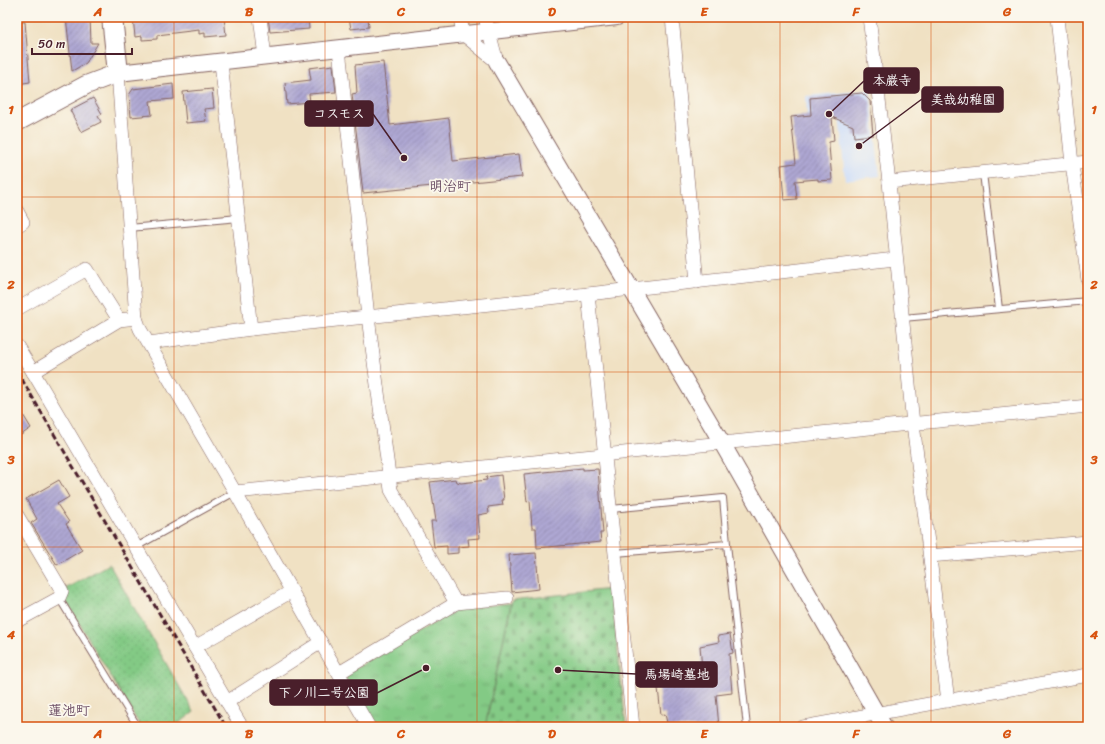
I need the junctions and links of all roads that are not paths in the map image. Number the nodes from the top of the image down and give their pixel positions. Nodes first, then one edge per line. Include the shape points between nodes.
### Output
1 (112, 17) edge
2 (260, 17) edge
3 (460, 17) edge
4 (617, 17) edge
5 (672, 17) edge
6 (869, 17) edge
7 (1057, 17) edge
8 (541, 21) edge
9 (487, 25) edge
10 (463, 34) junction
11 (339, 49) junction
12 (265, 57) junction
13 (497, 62) junction
14 (221, 63) junction
15 (118, 73) junction
16 (17, 122) edge
17 (1088, 162) edge
18 (1072, 164) junction
19 (982, 173) junction
20 (889, 182) junction
21 (17, 211) edge
22 (239, 218) junction
23 (17, 226) edge
24 (129, 228) junction
25 (895, 259) junction
26 (1088, 280) edge
27 (697, 282) junction
28 (630, 289) junction
29 (588, 294) junction
30 (1088, 301) edge
31 (17, 309) edge
32 (999, 309) junction
33 (368, 317) junction
34 (136, 318) junction
35 (903, 318) junction
36 (119, 320) junction
37 (251, 329) junction
38 (149, 343) junction
39 (17, 346) edge
40 (33, 372) junction
41 (1088, 406) edge
42 (913, 424) junction
43 (722, 443) junction
44 (605, 454) junction
45 (389, 477) junction
46 (235, 492) junction
47 (610, 510) junction
48 (17, 515) edge
49 (1088, 542) edge
50 (727, 544) junction
51 (136, 547) junction
52 (615, 554) junction
53 (930, 556) junction
54 (292, 591) junction
55 (58, 598) junction
56 (508, 598) dead end
57 (456, 603) junction
58 (17, 621) edge
59 (321, 642) junction
60 (195, 647) junction
61 (338, 673) junction
62 (1088, 675) edge
63 (948, 701) junction
64 (227, 702) junction
65 (880, 720) edge
66 (138, 727) edge
67 (242, 727) edge
68 (369, 727) edge
69 (632, 727) edge
70 (747, 727) edge
71 (803, 727) edge

1 - 15 main road
2 - 12 street
3 - 10 street
4 - 8 street
5 - 27 street
6 - 20 street
7 - 18 street
8 - 9 street
9 - 10 street
9 - 13 street
10 - 11 street
10 - 13 street
11 - 12 street
11 - 33 street
12 - 14 street
13 - 28 street
14 - 15 street
14 - 22 street
15 - 16 main road via 86,85
15 - 24 street
17 - 18 street
18 - 19 street
18 - 26 street
19 - 20 street
19 - 32 lane
20 - 25 street
21 - 23 street via 23,222
22 - 24 lane
22 - 37 street
24 - 34 street
25 - 27 street
25 - 35 street
27 - 28 street
28 - 29 street
28 - 43 street
29 - 33 street
29 - 44 street
30 - 32 lane
31 - 36 street via 87,270
32 - 35 lane
33 - 37 street
33 - 45 street
34 - 36 street
34 - 38 street
35 - 42 street
36 - 40 street
37 - 38 street
38 - 46 street
39 - 40 street
40 - 51 street
41 - 42 street
42 - 43 street
42 - 53 street
43 - 44 street
43 - 65 street
44 - 45 street
44 - 47 street
45 - 46 street
45 - 57 street via 391,490
46 - 51 lane
46 - 54 street
47 - 50 lane via 723,498
47 - 52 street
48 - 55 street via 62,591
49 - 53 street
50 - 52 lane
50 - 70 lane
51 - 60 street
52 - 69 street
53 - 63 street
54 - 59 street
54 - 60 street
55 - 58 street
55 - 66 lane
56 - 57 street
57 - 61 street
59 - 61 street
59 - 64 street
60 - 64 street
61 - 68 street
62 - 63 street
63 - 65 street
64 - 67 street
65 - 71 street

